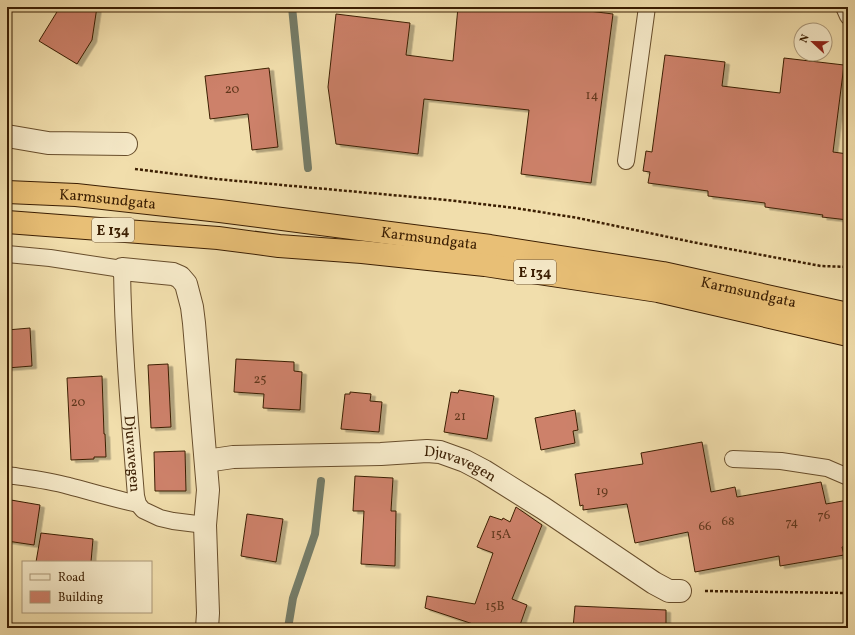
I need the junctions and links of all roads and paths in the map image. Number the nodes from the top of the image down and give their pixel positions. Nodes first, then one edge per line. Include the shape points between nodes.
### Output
1 (648, 7) edge
2 (844, 7) edge
3 (848, 16) edge
4 (7, 136) edge
5 (126, 144) dead end
6 (626, 161) dead end
7 (129, 168) dead end
8 (7, 192) edge
9 (7, 222) edge
10 (7, 254) edge
11 (848, 267) edge
12 (122, 269) junction
13 (848, 314) edge
14 (848, 335) edge
15 (733, 459) dead end
16 (206, 461) junction
17 (7, 475) edge
18 (848, 477) edge
19 (138, 504) junction
20 (205, 525) junction
21 (680, 591) joint
22 (848, 593) edge
23 (207, 628) edge

1 - 6 lane
2 - 3 lane
4 - 5 street via 48,143
7 - 11 path via 224,180 515,208 821,266
8 - 13 highway, Karmsundgata / E 134 via 84,196 220,211 490,246 663,273
9 - 14 highway, Karmsundgata / E 134 via 218,238 485,265 658,291
10 - 12 lane
12 - 16 street via 173,274 186,284 194,323
12 - 19 lane, Djuvavegen via 126,373
15 - 18 lane via 781,461 827,468
16 - 20 street via 208,490
16 - 21 street, Djuvavegen via 440,452 484,471 669,592
17 - 19 lane, Djuvavegen via 67,485
19 - 20 lane via 143,510 160,518
20 - 23 street
21 - 22 path

